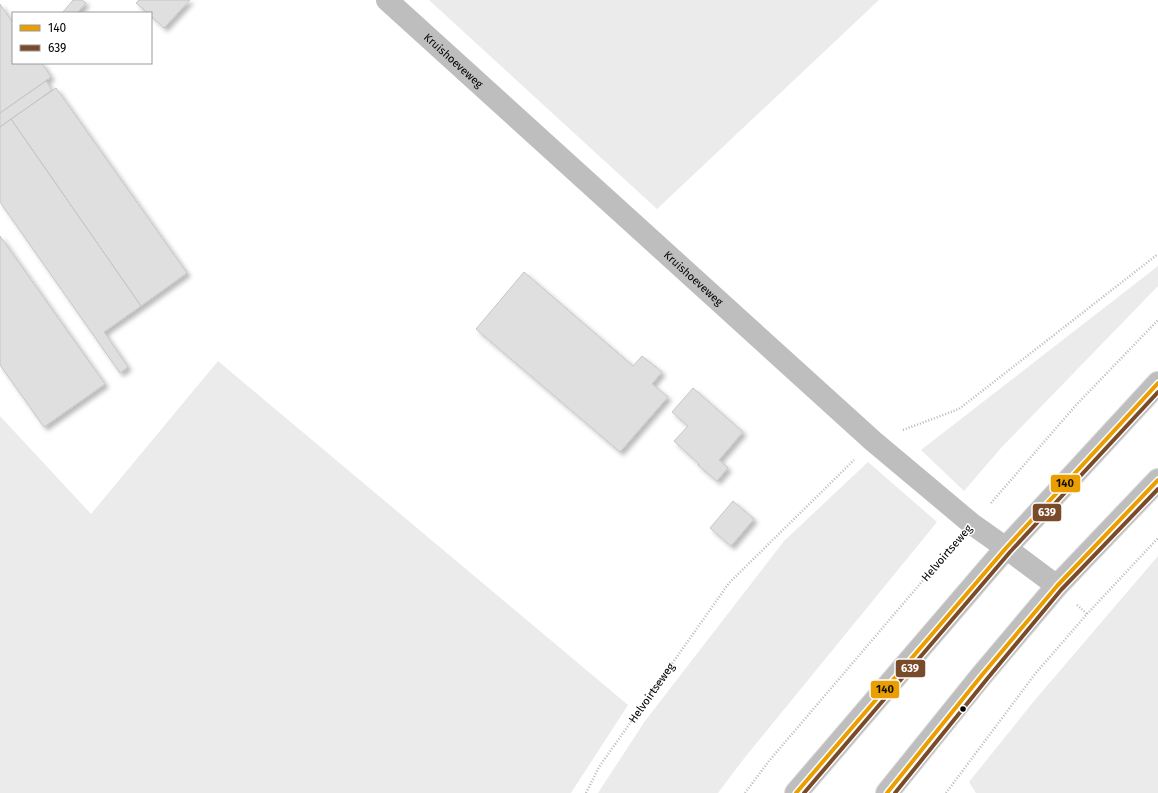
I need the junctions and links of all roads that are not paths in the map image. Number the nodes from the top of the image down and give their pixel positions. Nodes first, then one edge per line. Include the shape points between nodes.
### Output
1 (387, 0) edge
2 (1158, 383) edge
3 (1158, 480) edge
4 (1006, 548) junction
5 (1057, 586) junction
6 (796, 793) edge
7 (887, 793) edge

1 - 4 main road, Kruishoeveweg via 873,441 972,524
2 - 4 main road
3 - 5 main road
4 - 5 main road, Kruishoeveweg
4 - 6 main road
5 - 7 main road

